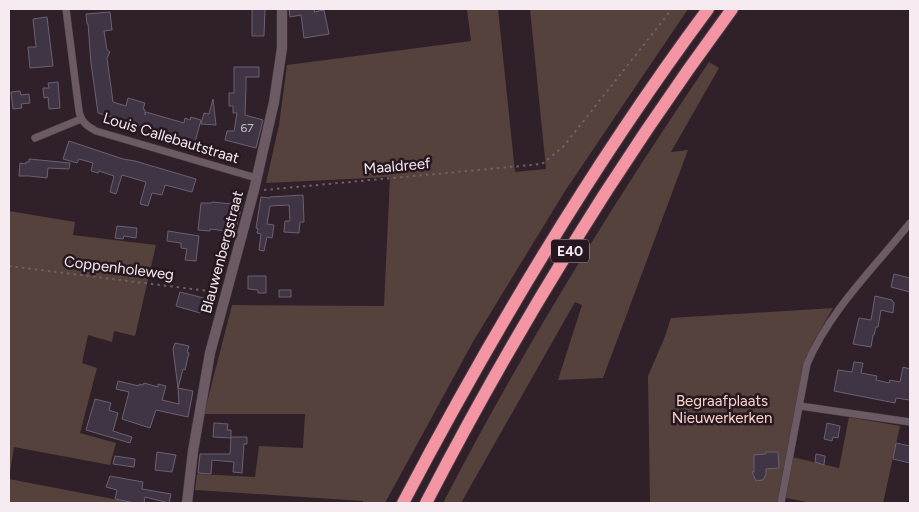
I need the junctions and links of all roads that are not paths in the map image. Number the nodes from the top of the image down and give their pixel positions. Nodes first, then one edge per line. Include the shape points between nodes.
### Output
1 (66, 9) edge
2 (282, 9) edge
3 (708, 9) edge
4 (732, 9) edge
5 (80, 119) junction
6 (35, 138) dead end
7 (256, 178) junction
8 (910, 223) edge
9 (800, 406) junction
10 (910, 422) edge
11 (187, 503) edge
12 (403, 503) edge
13 (426, 503) edge
14 (781, 503) edge

1 - 5 street, Louis Callebautstraat
2 - 7 street, Blauwenbergstraat via 282,48 274,102
3 - 12 highway, E40 via 601,163 518,295
4 - 13 highway, E40 via 619,172 542,295 472,415
5 - 6 street, Louis Callebautstraat
5 - 7 street, Louis Callebautstraat via 96,131
7 - 11 street, Blauwenbergstraat via 200,401
8 - 9 street via 828,325 808,364
9 - 10 street
9 - 14 street

